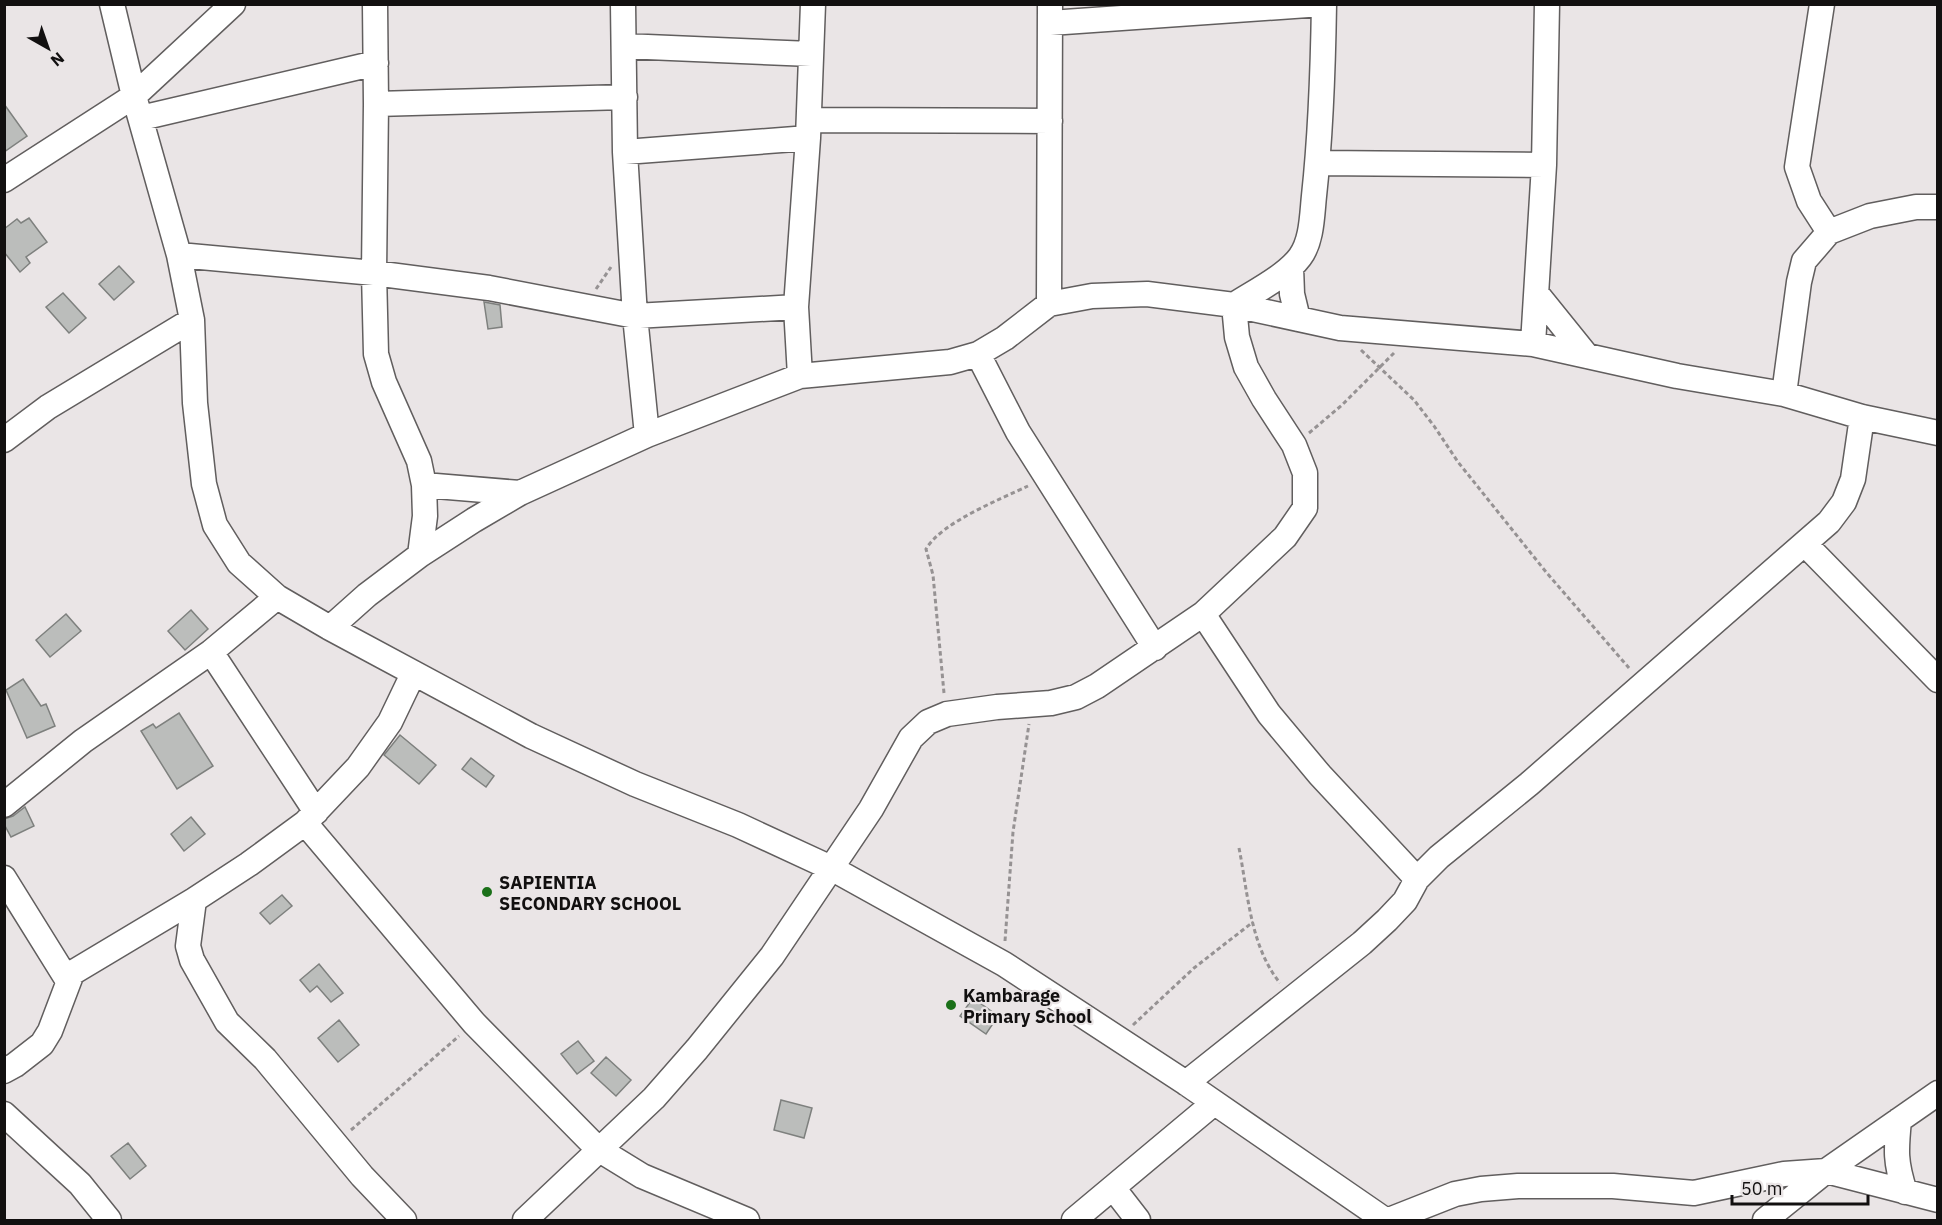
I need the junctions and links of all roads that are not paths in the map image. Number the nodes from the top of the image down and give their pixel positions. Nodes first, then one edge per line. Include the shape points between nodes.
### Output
1 (112, 4) edge
2 (233, 4) edge
3 (375, 4) edge
4 (622, 4) edge
5 (813, 4) edge
6 (1323, 4) edge
7 (1547, 4) edge
8 (1822, 4) edge
9 (1185, 9) edge
10 (1050, 14) edge
11 (624, 46) junction
12 (811, 54) junction
13 (376, 63) junction
14 (625, 97) junction
15 (376, 104) junction
16 (137, 107) junction
17 (1050, 121) junction
18 (808, 129) junction
19 (626, 152) junction
20 (1318, 163) junction
21 (1544, 165) junction
22 (4, 180) edge
23 (1938, 207) edge
24 (1830, 232) junction
25 (178, 255) junction
26 (1291, 267) junction
27 (374, 273) junction
28 (1537, 294) junction
29 (1049, 304) junction
30 (1234, 305) junction
31 (796, 307) junction
32 (634, 316) junction
33 (1298, 319) junction
34 (192, 321) junction
35 (1533, 344) junction
36 (978, 354) junction
37 (1587, 356) junction
38 (800, 376) junction
39 (1784, 394) junction
40 (1863, 417) junction
41 (1938, 433) edge
42 (647, 435) junction
43 (4, 440) edge
44 (424, 485) junction
45 (520, 493) junction
46 (1804, 544) junction
47 (420, 555) junction
48 (278, 597) junction
49 (1203, 614) junction
50 (330, 628) junction
51 (1155, 648) junction
52 (211, 652) junction
53 (413, 674) junction
54 (1938, 680) edge
55 (4, 804) edge
56 (310, 817) junction
57 (831, 868) junction
58 (4, 878) edge
59 (1417, 879) junction
60 (194, 900) junction
61 (68, 981) junction
62 (4, 1071) edge
63 (1186, 1083) junction
64 (1938, 1093) edge
65 (1214, 1103) junction
66 (4, 1114) edge
67 (1899, 1120) junction
68 (598, 1149) junction
69 (1826, 1171) junction
70 (1114, 1189) junction
71 (1905, 1192) junction
72 (1938, 1200) edge
73 (108, 1221) edge
74 (404, 1221) edge
75 (525, 1221) edge
76 (747, 1221) edge
77 (1074, 1221) edge
78 (1138, 1221) edge
79 (1387, 1221) edge
80 (1765, 1221) edge

1 - 16 street
2 - 16 street
3 - 13 street
4 - 11 street
5 - 12 street
6 - 9 street
6 - 20 street
7 - 21 street
8 - 24 street via 1797,167 1809,201
9 - 10 street
10 - 17 street
11 - 12 street
11 - 14 street
12 - 18 street
13 - 15 street
13 - 16 street
14 - 15 street
14 - 19 street
15 - 27 street
16 - 22 street
16 - 25 street
17 - 18 street
17 - 29 street
18 - 19 street
18 - 31 street
19 - 32 street
20 - 21 street
20 - 26 street via 1307,243
21 - 28 street
23 - 24 street via 1870,216
24 - 39 street via 1804,261
25 - 27 street
25 - 34 street
26 - 30 street
26 - 33 street
27 - 32 street via 489,288
27 - 44 street via 376,354 384,382 419,461
28 - 35 street
28 - 37 street
29 - 30 street via 1092,296 1147,294
29 - 36 street
30 - 33 street
30 - 49 street via 1237,337 1246,367 1294,445 1305,474 1305,508 1285,537
31 - 32 street
31 - 38 street
32 - 42 street
33 - 35 street via 1340,328
34 - 43 street via 48,407
34 - 48 street via 195,403 204,484 215,525 239,563
35 - 37 street
36 - 38 street via 950,362
36 - 51 street via 1018,432
37 - 39 street
38 - 42 street
39 - 40 street
40 - 41 street
40 - 46 street via 1853,479 1844,502
42 - 45 street
44 - 45 street
44 - 47 street
45 - 47 street
46 - 54 street
46 - 59 street
47 - 50 street
48 - 50 street
48 - 52 street
49 - 51 street
49 - 59 street via 1269,714
50 - 53 street
51 - 57 street via 1076,697 947,714 928,722 910,738 871,809
52 - 55 street via 83,741
52 - 56 street
53 - 56 street via 390,722 358,766
53 - 57 street via 531,736
56 - 60 street
56 - 68 street via 474,1023
57 - 63 street via 1004,964
57 - 68 street via 772,956 697,1049 654,1098
58 - 61 street
59 - 63 street via 1405,901 1387,920
60 - 61 street via 79,968
60 - 74 street via 188,946 201,978 227,1022 265,1059
61 - 62 street via 42,1044
63 - 65 street
64 - 67 street
65 - 70 street
65 - 79 street
66 - 73 street via 80,1184
67 - 69 street
67 - 71 street via 1896,1149
68 - 75 street
68 - 76 street via 642,1176
69 - 71 street
69 - 79 street via 1784,1174 1694,1193 1613,1186 1482,1189 1455,1194
69 - 80 street
70 - 77 street
70 - 78 street
71 - 72 street

